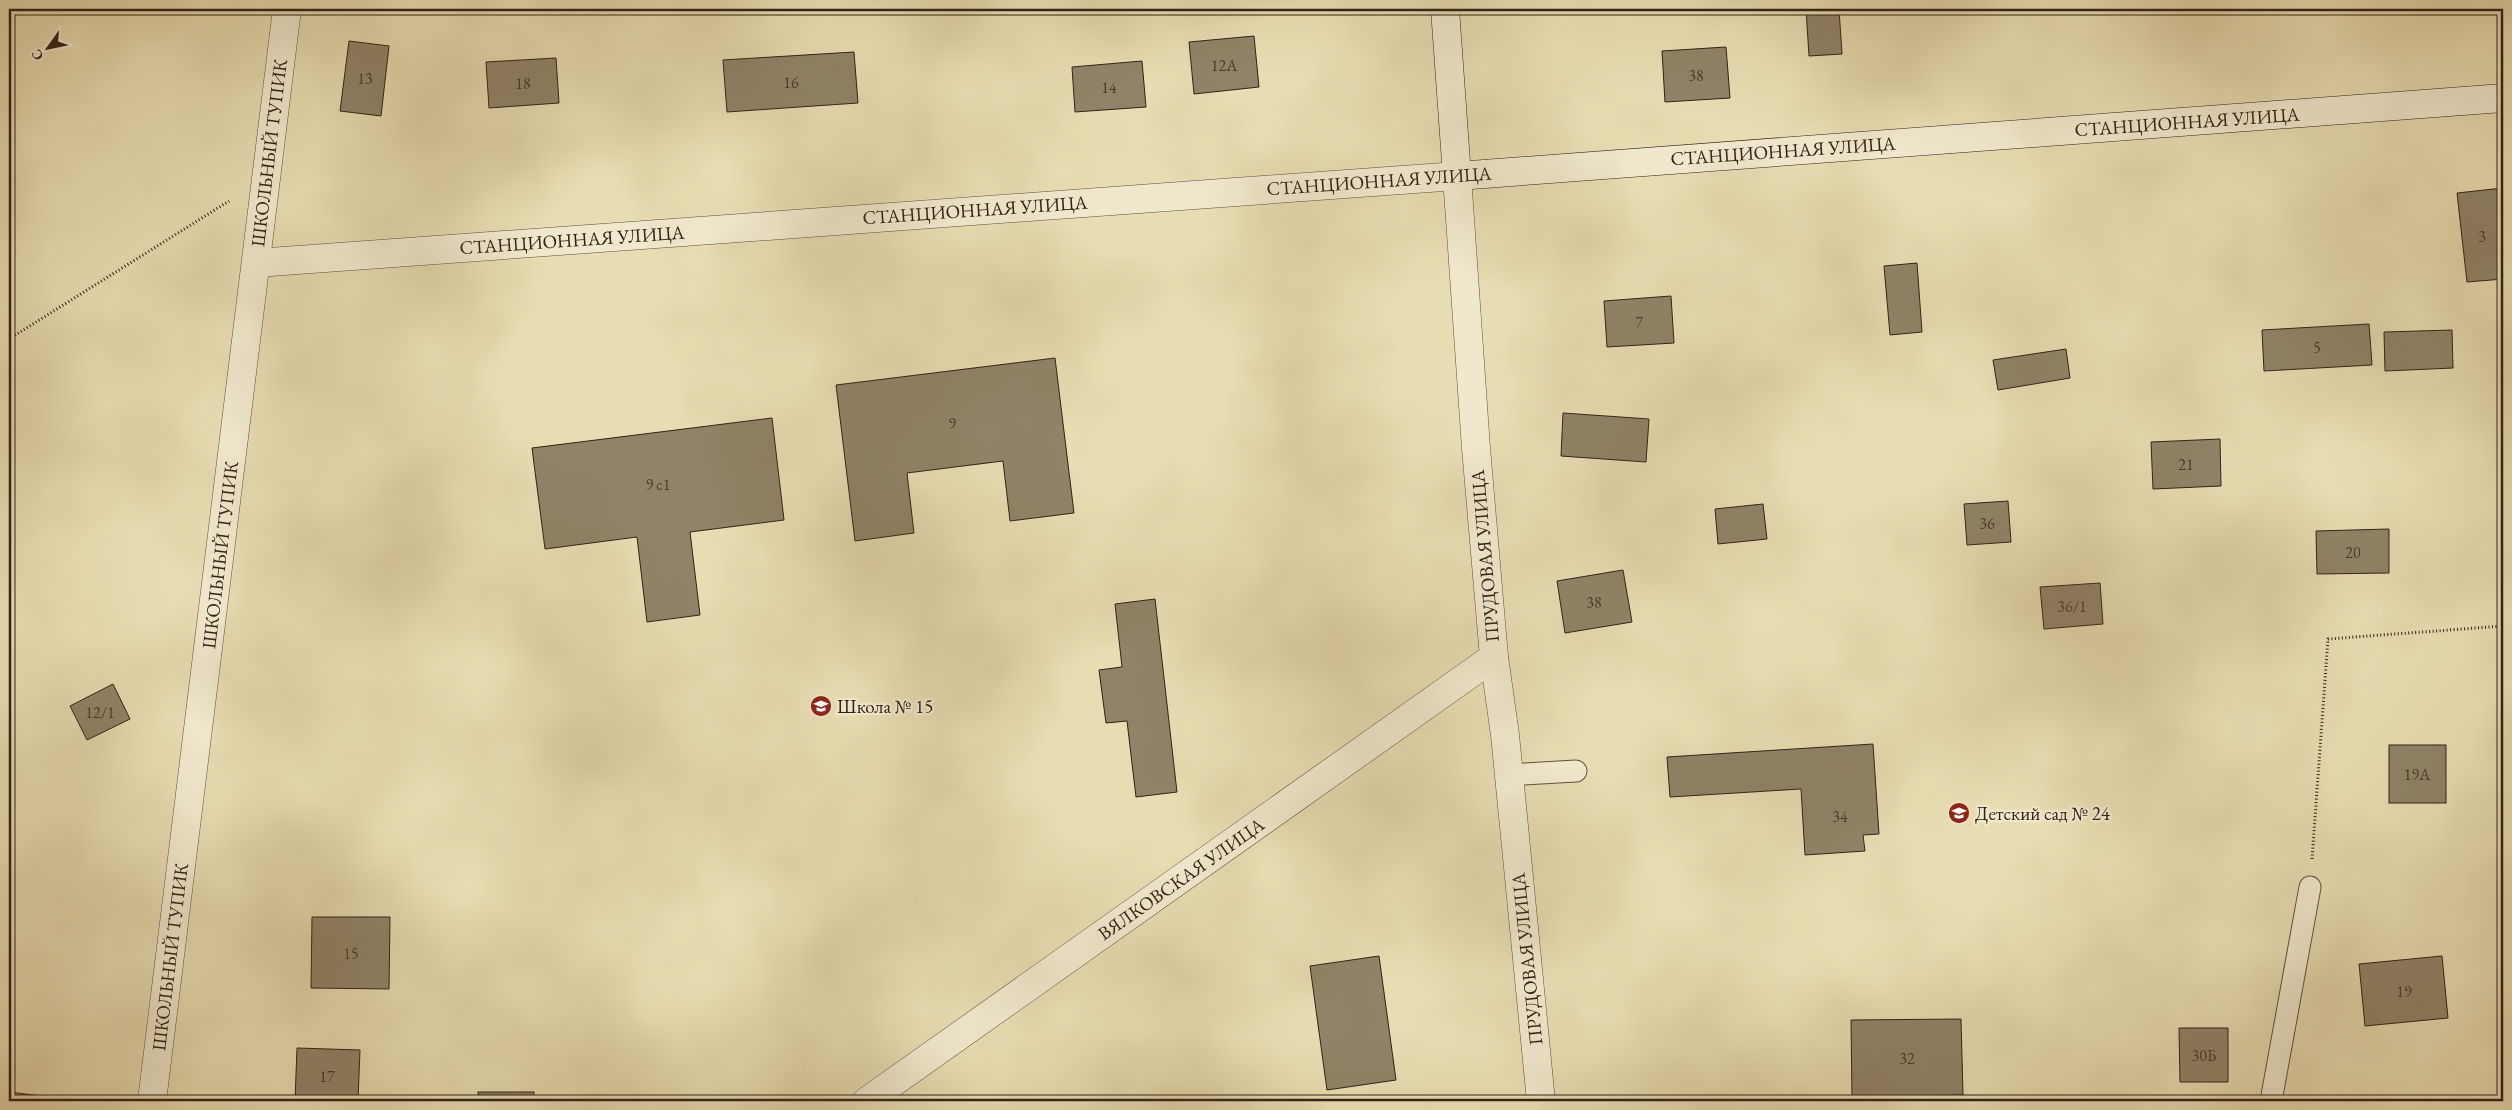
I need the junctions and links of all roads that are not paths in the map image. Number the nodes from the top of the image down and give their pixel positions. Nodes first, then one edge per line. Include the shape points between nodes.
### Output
1 (287, 9) edge
2 (1445, 9) edge
3 (2503, 98) edge
4 (1457, 176) junction
5 (256, 263) junction
6 (1494, 657) junction
7 (1576, 771) dead end
8 (1508, 775) junction
9 (2310, 887) road end
10 (152, 1101) edge
11 (867, 1101) edge
12 (1541, 1101) edge
13 (2272, 1101) edge

1 - 5 street, ШКОЛЬНЫЙ ТУПИК
2 - 4 street, ПРУДОВАЯ УЛИЦА
3 - 4 street, СТАНЦИОННАЯ УЛИЦА
4 - 5 street, СТАНЦИОННАЯ УЛИЦА
4 - 6 street, ПРУДОВАЯ УЛИЦА
5 - 10 street, ШКОЛЬНЫЙ ТУПИК
6 - 8 street, ПРУДОВАЯ УЛИЦА
6 - 11 street, ВЯЛКОВСКАЯ УЛИЦА
7 - 8 lane
8 - 12 street, ПРУДОВАЯ УЛИЦА
9 - 13 lane

